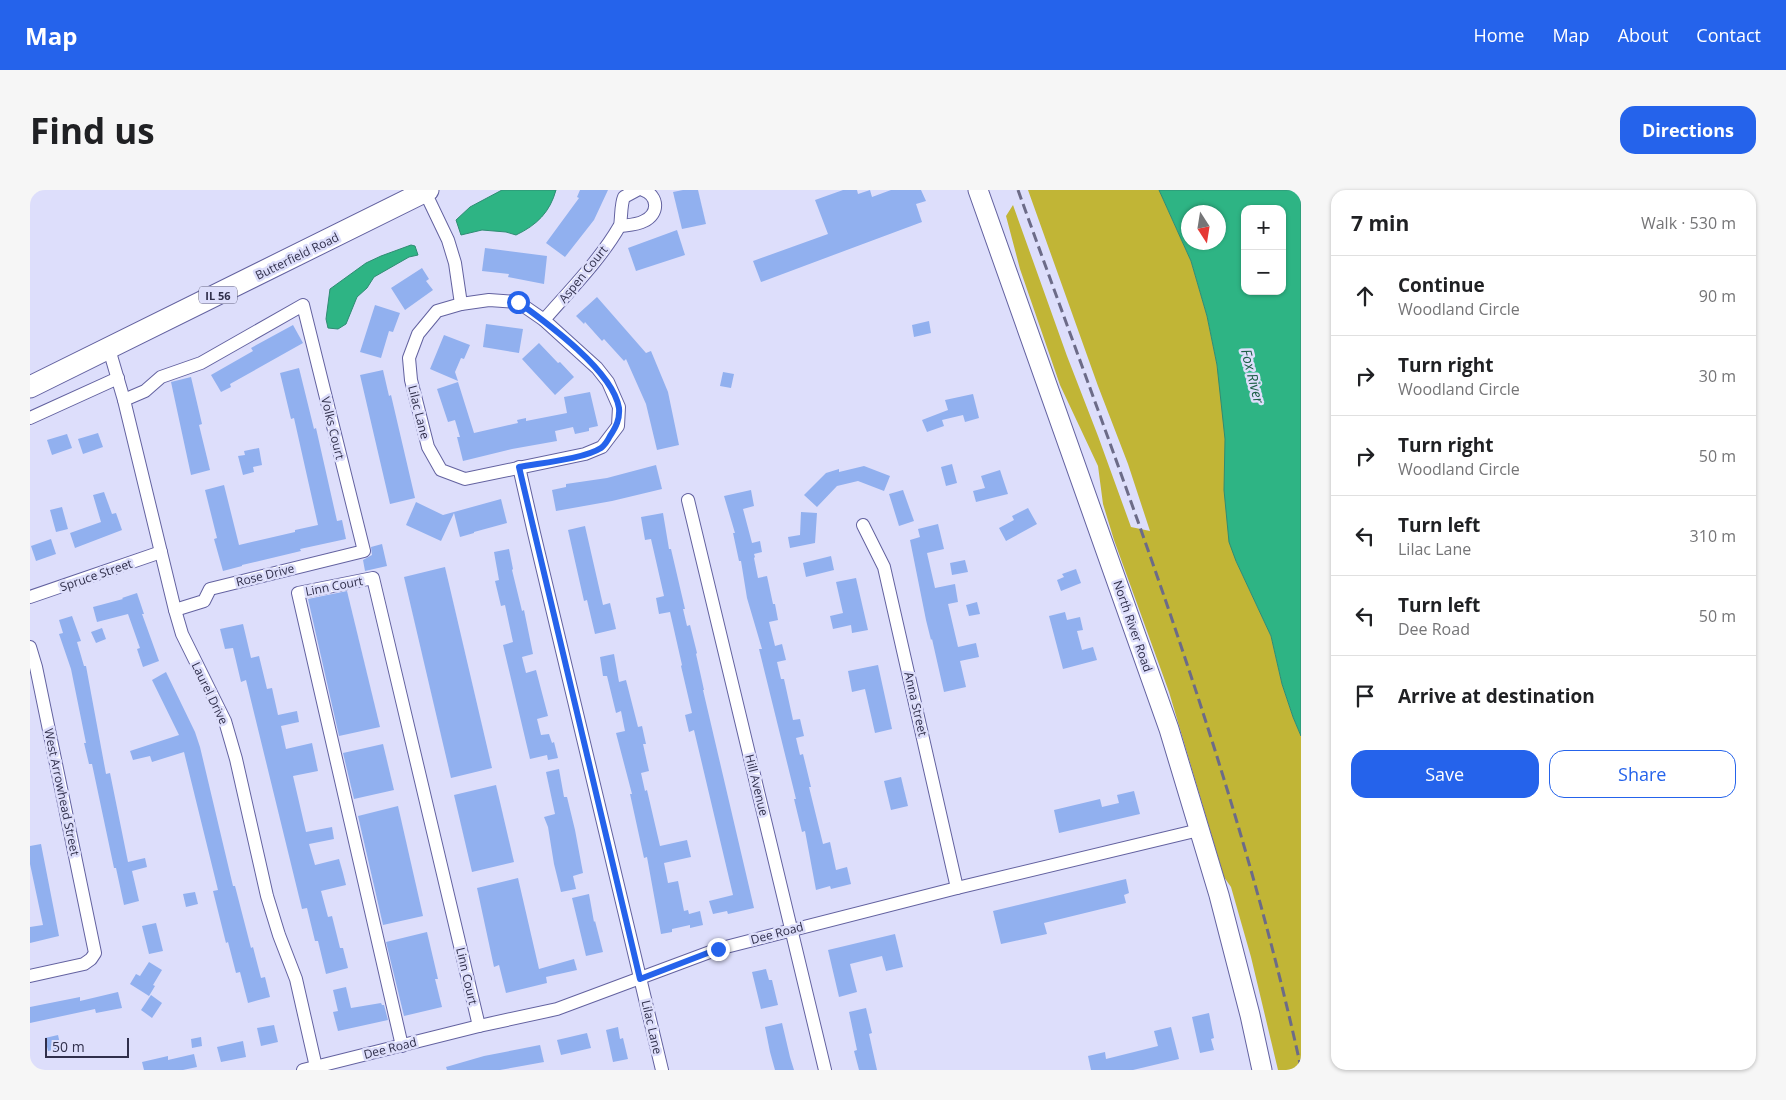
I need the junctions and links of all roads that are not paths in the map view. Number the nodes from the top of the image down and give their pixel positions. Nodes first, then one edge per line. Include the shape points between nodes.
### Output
1 (637, 190) edge
2 (644, 190) edge
3 (978, 190) edge
4 (426, 191) edge
5 (620, 226) junction
6 (461, 304) junction
7 (544, 320) junction
8 (109, 349) junction
9 (118, 378) junction
10 (30, 387) edge
11 (124, 400) junction
12 (30, 418) edge
13 (519, 467) junction
14 (688, 500) dead end
15 (863, 525) dead end
16 (364, 551) joint
17 (161, 552) junction
18 (30, 597) edge
19 (175, 610) junction
20 (30, 646) edge
21 (1199, 830) junction
22 (957, 888) junction
23 (792, 930) junction
24 (30, 976) edge
25 (640, 979) junction
26 (479, 1026) junction
27 (402, 1046) junction
28 (316, 1067) junction
29 (303, 1070) edge
30 (662, 1070) edge
31 (825, 1070) edge
32 (1262, 1070) edge

1 - 5 street, Aspen Court via 624,197
2 - 5 street via 654,198 654,213 643,222
3 - 21 main road, North River Road via 1151,675
4 - 6 street via 448,240
4 - 8 main road, Butterfield Road / IL 56
5 - 7 street, Aspen Court via 595,262
6 - 7 street, Lilac Lane via 489,300 518,302
6 - 13 street, Lilac Lane via 437,311 418,334 410,358 411,380 428,448 441,470 465,479
7 - 13 street, Lilac Lane via 598,368 608,382 619,407 618,426 602,447 585,454
8 - 9 street, Laurel Drive
8 - 10 main road, Butterfield Road / IL 56
9 - 11 street, Laurel Drive
9 - 12 street
11 - 16 street, Volks Court via 145,391 161,377 201,363 303,305
11 - 17 street, Laurel Drive
13 - 25 street, Lilac Lane
14 - 23 street, Hill Avenue
15 - 22 street, Anna Street via 884,567
16 - 19 street, Rose Drive via 210,589 204,601
17 - 18 street, Spruce Street
17 - 19 street, Laurel Drive
19 - 28 street, Laurel Drive via 182,634 225,721 267,896 296,980
20 - 24 street, West Arrowhead Street via 95,953 88,962
21 - 22 street, Dee Road
21 - 32 main road, North River Road via 1236,960
22 - 23 street, Dee Road
23 - 25 street, Dee Road via 718,949
23 - 31 street, Hill Avenue
25 - 26 street, Dee Road via 557,1009
25 - 30 street, Lilac Lane
26 - 27 street, Dee Road
26 - 27 street, Linn Court via 373,578 298,593
27 - 28 street, Dee Road
28 - 29 street, Dee Road

